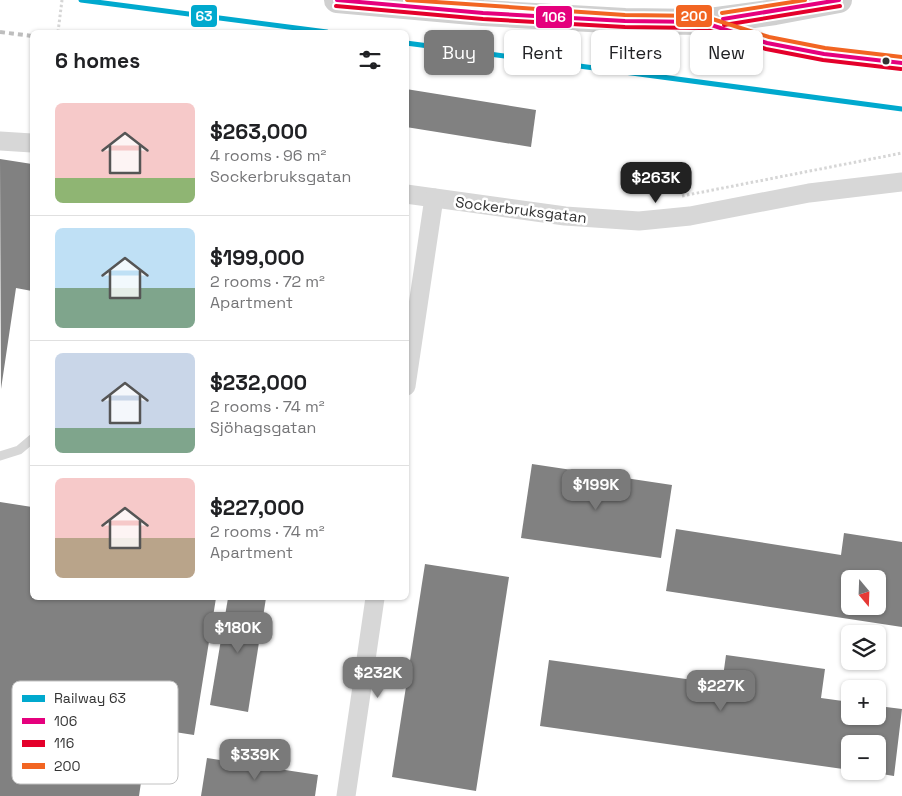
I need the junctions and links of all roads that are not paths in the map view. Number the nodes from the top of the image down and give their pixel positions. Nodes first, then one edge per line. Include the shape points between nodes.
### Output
1 (337, 0) edge
2 (839, 0) edge
3 (702, 22) junction
4 (902, 63) edge
5 (0, 141) edge
6 (30, 143) edge
7 (902, 182) edge
8 (409, 194) edge
9 (434, 198) junction
10 (409, 366) edge
11 (30, 441) edge
12 (0, 456) edge
13 (375, 600) edge
14 (346, 796) edge

1 - 3 main road via 483,13
2 - 3 main road
3 - 4 lane via 767,43 824,54
5 - 6 street
7 - 9 street, Sockerbruksgatan via 808,193 690,216 639,221 556,215
8 - 9 street, Sockerbruksgatan
9 - 10 street
11 - 12 lane via 19,450
13 - 14 street

